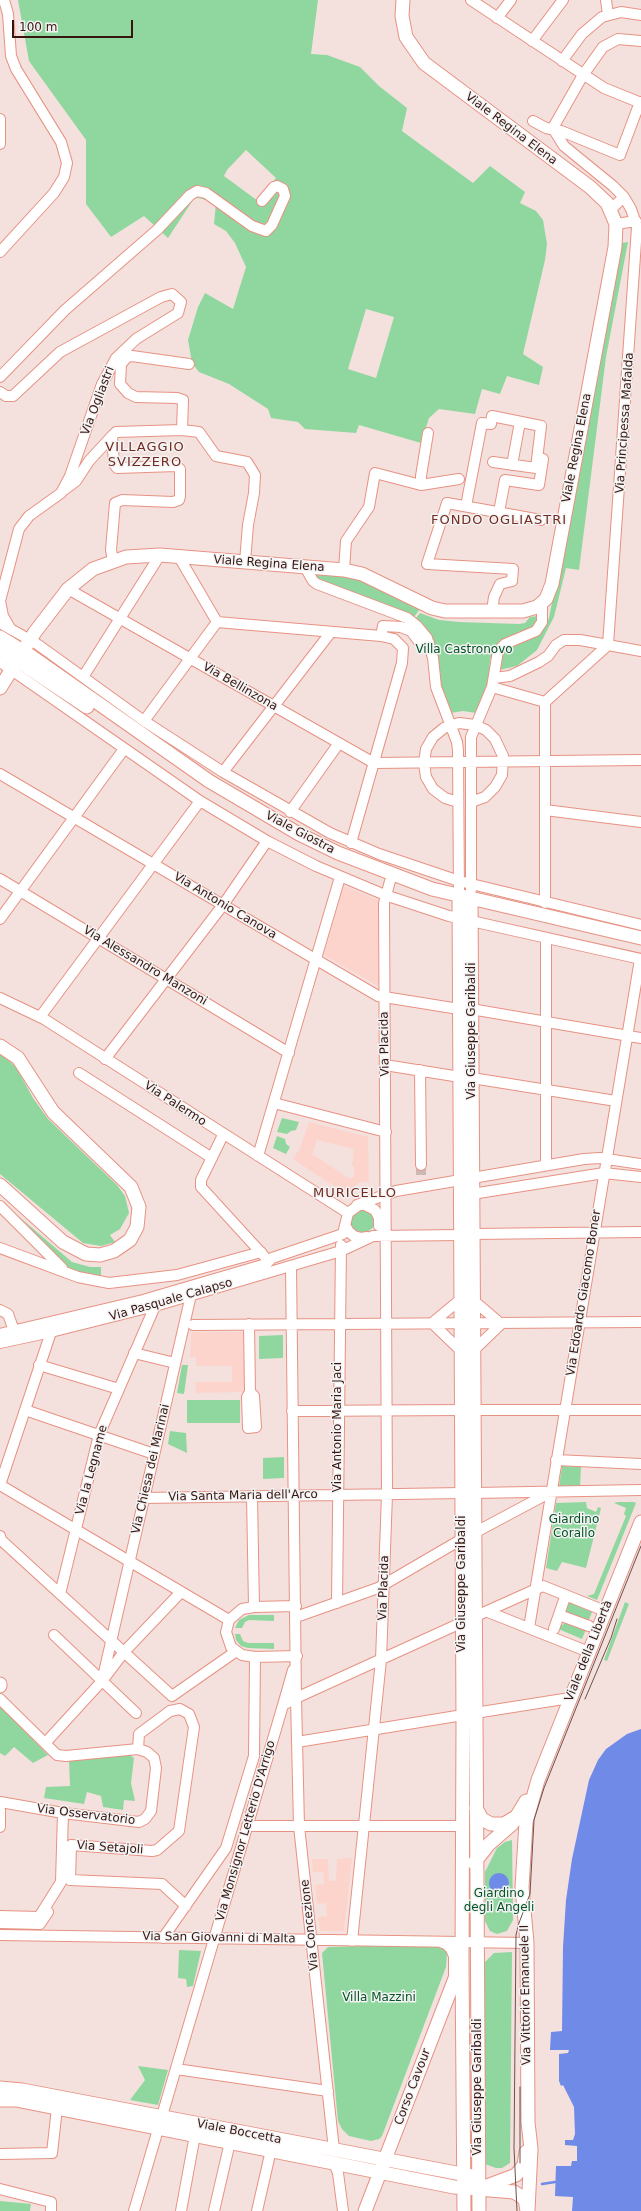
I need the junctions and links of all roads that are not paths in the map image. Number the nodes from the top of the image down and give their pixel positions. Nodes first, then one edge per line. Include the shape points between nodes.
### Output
1 (4, 0) edge
2 (471, 0) edge
3 (512, 0) edge
4 (563, 0) edge
5 (606, 0) edge
6 (401, 1) edge
7 (608, 15) junction
8 (641, 15) edge
9 (497, 18) junction
10 (532, 41) junction
11 (641, 41) edge
12 (562, 61) junction
13 (583, 75) junction
14 (641, 103) edge
15 (0, 119) edge
16 (533, 121) dead end
17 (554, 128) junction
18 (0, 144) edge
19 (624, 197) junction
20 (262, 201) dead end
21 (611, 209) junction
22 (636, 221) junction
23 (616, 224) junction
24 (0, 252) edge
25 (189, 364) dead end
26 (109, 369) junction
27 (120, 372) junction
28 (0, 377) edge
29 (0, 392) edge
30 (520, 422) junction
31 (182, 430) junction
32 (548, 430) dead end
33 (428, 433) dead end
34 (112, 436) junction
35 (493, 462) dead end
36 (512, 465) junction
37 (459, 479) dead end
38 (421, 484) junction
39 (60, 493) junction
40 (466, 506) junction
41 (499, 512) junction
42 (541, 520) dead end
43 (160, 555) junction
44 (179, 557) junction
45 (113, 560) junction
46 (245, 562) junction
47 (305, 567) junction
48 (344, 570) junction
49 (68, 589) junction
50 (542, 603) junction
51 (492, 611) junction
52 (120, 618) junction
53 (0, 622) edge
54 (217, 622) junction
55 (10, 628) junction
56 (331, 632) junction
57 (381, 636) junction
58 (0, 637) edge
59 (30, 640) junction
60 (429, 643) junction
61 (608, 645) junction
62 (0, 649) edge
63 (641, 651) edge
64 (190, 658) junction
65 (18, 660) junction
66 (0, 662) edge
67 (83, 677) junction
68 (493, 682) junction
69 (0, 688) edge
70 (546, 702) junction
71 (274, 706) junction
72 (144, 721) junction
73 (449, 722) junction
74 (476, 722) junction
75 (339, 743) junction
76 (124, 749) junction
77 (641, 760) edge
78 (545, 761) junction
79 (470, 762) junction
80 (507, 762) junction
81 (374, 763) junction
82 (421, 763) junction
83 (458, 763) junction
84 (223, 772) junction
85 (0, 774) edge
86 (200, 801) junction
87 (458, 802) junction
88 (471, 802) junction
89 (545, 810) junction
90 (290, 812) junction
91 (73, 817) junction
92 (641, 822) edge
93 (267, 841) junction
94 (351, 843) junction
95 (153, 863) junction
96 (340, 877) junction
97 (0, 879) edge
98 (390, 881) junction
99 (459, 881) junction
100 (471, 884) junction
101 (20, 890) junction
102 (385, 895) junction
103 (465, 902) junction
104 (545, 903) junction
105 (223, 906) junction
106 (0, 919) edge
107 (465, 920) junction
108 (641, 925) edge
109 (99, 938) junction
110 (546, 938) junction
111 (641, 938) edge
112 (641, 955) edge
113 (317, 961) junction
114 (167, 978) junction
115 (0, 998) edge
116 (384, 998) junction
117 (465, 1009) junction
118 (40, 1017) junction
119 (546, 1022) junction
120 (627, 1035) junction
121 (641, 1038) edge
122 (0, 1046) edge
123 (289, 1053) junction
124 (105, 1059) junction
125 (385, 1065) junction
126 (420, 1070) junction
127 (79, 1073) dead end
128 (466, 1077) junction
129 (546, 1090) junction
130 (616, 1101) junction
131 (274, 1103) junction
132 (386, 1132) junction
133 (223, 1135) junction
134 (258, 1156) junction
135 (212, 1158) junction
136 (606, 1159) junction
137 (641, 1164) edge
138 (546, 1165) junction
139 (421, 1166) tunnel mouth
140 (604, 1173) junction
141 (641, 1177) edge
142 (466, 1178) junction
143 (0, 1185) edge
144 (386, 1194) junction
145 (472, 1194) junction
146 (0, 1206) edge
147 (352, 1209) junction
148 (379, 1218) junction
149 (641, 1232) edge
150 (593, 1233) junction
151 (385, 1235) junction
152 (467, 1235) junction
153 (373, 1236) junction
154 (343, 1237) junction
155 (361, 1238) junction
156 (0, 1248) edge
157 (261, 1252) junction
158 (267, 1261) junction
159 (291, 1266) junction
160 (67, 1272) junction
161 (191, 1295) junction
162 (467, 1299) junction
163 (155, 1306) junction
164 (0, 1310) edge
165 (579, 1322) junction
166 (641, 1322) edge
167 (386, 1323) junction
168 (432, 1323) junction
169 (467, 1323) junction
170 (249, 1324) junction
171 (290, 1324) junction
172 (339, 1324) junction
173 (501, 1324) junction
174 (193, 1325) dead end
175 (13, 1328) junction
176 (0, 1330) edge
177 (51, 1332) junction
178 (0, 1334) edge
179 (0, 1343) edge
180 (467, 1350) junction
181 (134, 1353) junction
182 (175, 1363) junction
183 (39, 1365) junction
184 (118, 1389) junction
185 (250, 1392) dead end
186 (24, 1410) junction
187 (386, 1410) junction
188 (468, 1410) junction
189 (564, 1410) junction
190 (641, 1410) edge
191 (292, 1411) junction
192 (339, 1411) junction
193 (99, 1435) junction
194 (154, 1454) junction
195 (556, 1460) junction
196 (641, 1464) edge
197 (0, 1485) edge
198 (641, 1490) edge
199 (550, 1492) junction
200 (468, 1493) junction
201 (387, 1494) junction
202 (338, 1495) junction
203 (252, 1496) junction
204 (293, 1496) junction
205 (144, 1498) junction
206 (641, 1522) edge
207 (76, 1530) junction
208 (474, 1532) junction
209 (0, 1536) edge
210 (462, 1539) junction
211 (130, 1562) junction
212 (384, 1584) junction
213 (534, 1590) junction
214 (181, 1592) junction
215 (60, 1594) junction
216 (564, 1600) dead end
217 (338, 1603) junction
218 (296, 1606) junction
219 (254, 1607) junction
220 (605, 1611) junction
221 (488, 1612) junction
222 (559, 1615) junction
223 (296, 1617) junction
224 (229, 1620) junction
225 (469, 1620) junction
226 (589, 1626) dead end
227 (529, 1628) junction
228 (554, 1629) dead end
229 (54, 1635) dead end
230 (111, 1642) junction
231 (124, 1652) junction
232 (235, 1652) junction
233 (589, 1652) junction
234 (297, 1656) junction
235 (255, 1657) junction
236 (382, 1660) junction
237 (102, 1681) junction
238 (296, 1698) junction
239 (570, 1698) junction
240 (0, 1700) edge
241 (282, 1705) junction
242 (136, 1713) dead end
243 (469, 1714) junction
244 (374, 1730) junction
245 (49, 1739) dead end
246 (297, 1742) junction
247 (138, 1749) junction
248 (538, 1780) junction
249 (0, 1802) edge
250 (476, 1808) junction
251 (0, 1810) edge
252 (63, 1813) junction
253 (519, 1814) junction
254 (463, 1821) junction
255 (247, 1826) junction
256 (299, 1826) junction
257 (364, 1826) junction
258 (0, 1827) edge
259 (476, 1861) junction
260 (463, 1878) junction
261 (70, 1880) junction
262 (186, 1906) junction
263 (0, 1916) edge
264 (0, 1923) edge
265 (0, 1935) edge
266 (163, 1938) junction
267 (214, 1938) junction
268 (311, 1940) junction
269 (352, 1940) junction
270 (438, 1941) junction
271 (463, 1942) junction
272 (477, 1942) junction
273 (527, 1943) junction
274 (462, 1962) junction
275 (454, 1982) junction
276 (176, 2069) junction
277 (0, 2088) edge
278 (328, 2091) junction
279 (0, 2100) edge
280 (56, 2108) junction
281 (528, 2122) junction
282 (160, 2123) junction
283 (195, 2135) junction
284 (230, 2142) junction
285 (271, 2150) junction
286 (0, 2154) edge
287 (334, 2156) junction
288 (383, 2165) junction
289 (478, 2174) junction
290 (464, 2182) junction
291 (478, 2188) junction
292 (0, 2189) edge
293 (51, 2206) edge
294 (134, 2211) edge
295 (180, 2211) edge
296 (214, 2211) edge
297 (257, 2211) edge
298 (343, 2211) edge
299 (365, 2211) edge
300 (464, 2211) edge
301 (478, 2211) edge
302 (528, 2211) edge

1 - 24 street via 8,14 11,56 16,69 61,142 67,162 64,177 54,193
2 - 9 street
3 - 9 street
4 - 10 street
5 - 7 street
6 - 21 main road, Viale Regina Elena via 406,38 424,63 590,187
7 - 8 street via 621,12
7 - 12 street via 586,29
9 - 10 street
10 - 12 street
11 - 13 street via 623,38 610,42 600,51
12 - 13 street
13 - 14 street via 615,94
13 - 17 street
14 - 17 street via 620,155
15 - 18 street
16 - 17 street via 546,128
17 - 19 street, Via Principessa Mafalda via 564,146
19 - 21 street
19 - 22 street, Via Principessa Mafalda
20 - 28 street via 274,187 283,189 284,196 272,225 266,230 252,226 206,193 190,194 157,230 65,310
21 - 23 main road, Viale Regina Elena
22 - 23 street
22 - 61 street, Via Principessa Mafalda via 637,245
23 - 50 main road, Viale Regina Elena via 615,247 552,584
25 - 27 street via 132,356 124,359
26 - 27 street
26 - 29 street, Via Ogliastri via 127,345 178,313 181,306 179,298 172,294 156,300 60,352 16,394 6,396
26 - 39 street, Via Ogliastri via 70,476
27 - 31 street via 122,387 136,397 181,399 184,404
30 - 36 street
30 - 36 street via 541,426 536,468
30 - 40 street via 492,416 491,424 482,423
31 - 34 street via 121,431
31 - 46 street via 199,432 216,456 247,462 255,474
32 - 41 street via 539,485 505,480
33 - 38 street
34 - 39 street via 89,461 76,481
34 - 45 street via 113,461 117,468 172,465 180,469 180,496 176,501 122,500 115,503 111,550
35 - 36 street
37 - 38 street
38 - 48 street via 375,473 369,507 346,541
39 - 55 street, Via Ogliastri via 29,516 19,529 0,601 3,616
40 - 41 street
40 - 51 street via 447,503 427,564 513,568 512,581 500,584 494,597
41 - 42 street
43 - 44 main road, Viale Regina Elena
43 - 45 main road, Viale Regina Elena via 137,555
43 - 52 street
44 - 46 main road, Viale Regina Elena
44 - 54 street
45 - 49 main road, Viale Regina Elena via 82,576
46 - 47 main road, Viale Regina Elena
47 - 48 main road, Viale Regina Elena
47 - 60 street via 317,584 412,622 422,631
48 - 51 main road, Viale Regina Elena via 372,578 437,610
49 - 52 street, Via Bellinzona
49 - 59 main road, Viale Regina Elena
50 - 51 main road, Viale Regina Elena via 523,611
50 - 68 street, Via Giuseppe Garibaldi via 542,622 536,631 506,644 498,651
52 - 64 street, Via Bellinzona
52 - 67 street
53 - 55 street
54 - 56 street
54 - 64 street
55 - 59 street
56 - 57 street
56 - 71 street
57 - 60 street via 383,626 401,627 411,631 420,643
57 - 81 street via 394,639 403,648 402,663
58 - 65 main road, Viale Giostra
59 - 65 main road, Viale Regina Elena
59 - 67 street, Viale Giostra
60 - 73 street, Via Giuseppe Garibaldi via 436,687
61 - 63 street
61 - 68 street via 564,640 539,662
61 - 70 street
62 - 65 main road, Viale Giostra
64 - 71 street, Via Bellinzona
64 - 72 street
65 - 66 street, Viale Giostra
65 - 69 main road
65 - 76 street, Viale Giostra
65 - 98 main road, Viale Giostra via 225,800 335,860
65 - 103 main road, Viale Giostra via 293,830 338,853
67 - 72 street, Viale Giostra
68 - 70 street
68 - 74 street, Via Giuseppe Garibaldi
70 - 78 street
71 - 75 street, Via Bellinzona
71 - 84 street
72 - 84 street, Viale Giostra
73 - 74 street
73 - 82 street via 429,743
73 - 83 street, Via Giuseppe Garibaldi via 457,742
74 - 79 street, Via Giuseppe Garibaldi via 469,745
74 - 80 street via 495,739
75 - 81 street, Via Bellinzona
75 - 90 street
76 - 86 street, Viale Giostra
76 - 91 street
77 - 78 street, Via Bellinzona
78 - 80 street, Via Bellinzona
78 - 89 street
79 - 80 street, Via Bellinzona
79 - 83 street, Via Bellinzona
79 - 88 street, Via Giuseppe Garibaldi
80 - 88 street via 495,788 485,797
81 - 82 street, Via Bellinzona
81 - 94 street
82 - 83 street, Via Bellinzona
82 - 87 street via 434,789 444,798
83 - 87 street, Via Giuseppe Garibaldi
84 - 90 street, Viale Giostra
85 - 91 street, Via Antonio Canova
86 - 93 street, Viale Giostra
86 - 95 street
87 - 99 street, Via Giuseppe Garibaldi
88 - 100 street, Via Giuseppe Garibaldi
89 - 92 street
89 - 104 street
90 - 94 street, Viale Giostra
91 - 95 street, Via Antonio Canova
91 - 101 street
93 - 96 street, Viale Giostra
93 - 105 street
94 - 99 street, Viale Giostra via 427,872
95 - 105 street, Via Antonio Canova
95 - 109 street
96 - 102 street, Viale Giostra
96 - 113 street
97 - 101 street, Via Alessandro Manzoni
98 - 102 street, Via Placida
98 - 103 main road, Viale Giostra
99 - 100 street, Viale Giostra
99 - 103 street, Via Giuseppe Garibaldi
100 - 103 street, Via Giuseppe Garibaldi
100 - 104 street, Viale Giostra
101 - 106 street
101 - 109 street, Via Alessandro Manzoni
102 - 107 street, Viale Giostra
102 - 116 street, Via Placida
103 - 107 main road, Via Giuseppe Garibaldi
103 - 111 main road, Viale Giostra
103 - 112 main road, Viale Giostra
104 - 108 street, Viale Giostra
105 - 113 street, Via Antonio Canova
105 - 114 street
107 - 110 street, Viale Giostra
107 - 117 main road, Via Giuseppe Garibaldi
109 - 114 street, Via Alessandro Manzoni
109 - 118 street
110 - 112 street, Viale Giostra
110 - 119 street
112 - 120 street, Via Edoardo Giacomo Boner
113 - 116 street, Via Antonio Canova
113 - 123 street
114 - 123 street, Via Alessandro Manzoni
114 - 124 street
115 - 118 street, Via Palermo
116 - 117 street, Via Antonio Canova
116 - 125 street, Via Placida
117 - 119 street, Via Antonio Canova
117 - 128 main road, Via Giuseppe Garibaldi
118 - 124 street, Via Palermo
119 - 120 street, Via Antonio Canova
119 - 129 street
120 - 121 street, Via Antonio Canova
120 - 130 street, Via Edoardo Giacomo Boner
122 - 143 main road via 18,1058 53,1112 131,1187 138,1207 137,1227 130,1240 114,1251 100,1255 86,1254 63,1242
123 - 131 street
124 - 133 street, Via Palermo
125 - 126 street
125 - 132 street, Via Placida
126 - 128 street
126 - 139 street
127 - 135 street
128 - 129 street
128 - 142 main road, Via Giuseppe Garibaldi
129 - 130 street
129 - 138 street
130 - 136 street, Via Edoardo Giacomo Boner
131 - 132 street
131 - 134 street
132 - 144 street, Via Placida
133 - 134 street, Via Palermo
133 - 135 street
134 - 147 street, Via Palermo
135 - 157 street via 201,1180 201,1188
136 - 137 street
136 - 138 street via 594,1158
136 - 140 street, Via Edoardo Giacomo Boner
138 - 142 street
140 - 141 street
140 - 145 street
140 - 150 street, Via Edoardo Giacomo Boner
142 - 144 street via 421,1182
142 - 145 main road, Via Giuseppe Garibaldi
142 - 152 main road, Via Giuseppe Garibaldi
144 - 147 street
144 - 151 street, Via Placida
145 - 152 main road, Via Giuseppe Garibaldi
146 - 160 street
147 - 148 street via 365,1205 377,1213
147 - 154 street
148 - 151 street
148 - 153 street via 378,1228
149 - 150 street
150 - 152 street
150 - 165 street, Via Edoardo Giacomo Boner
151 - 152 street
151 - 153 street
151 - 167 street, Via Placida
152 - 162 main road, Via Giuseppe Garibaldi
153 - 154 street
153 - 155 street
154 - 155 street
154 - 155 street via 348,1232
154 - 158 street via 272,1262
154 - 159 street, Via Pasquale Calapso
154 - 172 street, Via Antonio Maria Jaci
156 - 160 street
157 - 158 street
157 - 160 street via 177,1275 123,1282 100,1283
158 - 175 street via 138,1298
158 - 178 street via 266,1264 143,1300
159 - 161 street, Via Pasquale Calapso
159 - 171 street
161 - 163 street, Via Pasquale Calapso
161 - 182 street, Via Chiesa dei Marinai
162 - 168 street
162 - 169 main road, Via Giuseppe Garibaldi
162 - 173 street
163 - 177 street, Via Pasquale Calapso
163 - 181 street, Via la Legname
164 - 175 street via 8,1314
165 - 166 street
165 - 173 street
165 - 189 street, Via Edoardo Giacomo Boner
167 - 168 street
167 - 172 street
167 - 187 street, Via Placida
168 - 169 street
168 - 180 street
169 - 173 street
169 - 180 main road, Via Giuseppe Garibaldi
170 - 171 street
170 - 174 street
170 - 185 street
171 - 172 street
171 - 191 street, Via Monsignor Letterio D'Arrigo
172 - 192 street, Via Antonio Maria Jaci
173 - 180 street
175 - 176 street
177 - 179 street, Via Pasquale Calapso
177 - 183 street
180 - 188 main road, Via Giuseppe Garibaldi
181 - 182 street
181 - 184 street, Via la Legname
182 - 194 street, Via Chiesa dei Marinai
183 - 184 street
183 - 186 street
184 - 193 street, Via la Legname
186 - 193 street
186 - 197 street
187 - 188 street
187 - 192 street
187 - 201 street, Via Placida
188 - 189 street
188 - 200 main road, Via Giuseppe Garibaldi
189 - 190 street
189 - 195 street, Via Edoardo Giacomo Boner
191 - 192 street
191 - 204 street, Via Monsignor Letterio D'Arrigo
192 - 202 street, Via Antonio Maria Jaci
193 - 194 street
193 - 207 street, Via la Legname
194 - 205 street, Via Chiesa dei Marinai
195 - 196 street
195 - 199 street, Via Edoardo Giacomo Boner
197 - 207 street
198 - 199 street
199 - 200 street, Via Santa Maria dell'Arco
199 - 208 street
199 - 213 street, Via Edoardo Giacomo Boner
200 - 201 street, Via Santa Maria dell'Arco
200 - 208 main road, Via Giuseppe Garibaldi
200 - 210 main road, Via Giuseppe Garibaldi
201 - 202 street, Via Santa Maria dell'Arco
201 - 212 street, Via Placida
202 - 204 street, Via Santa Maria dell'Arco
202 - 217 street, Via Antonio Maria Jaci
203 - 204 street, Via Santa Maria dell'Arco
203 - 205 street, Via Santa Maria dell'Arco
203 - 219 street
204 - 218 street, Via Monsignor Letterio D'Arrigo
205 - 211 street, Via Chiesa dei Marinai
206 - 220 main road, Viale della Libertà
207 - 211 street
207 - 215 street, Via la Legname
208 - 225 main road, Via Giuseppe Garibaldi
209 - 215 street via 1,1540
210 - 212 street
210 - 225 main road, Via Giuseppe Garibaldi
211 - 214 street
211 - 230 street, Via Chiesa dei Marinai
212 - 217 street
212 - 236 street, Via Placida
213 - 220 street via 543,1586
213 - 221 street
213 - 227 street, Via Edoardo Giacomo Boner
214 - 224 street
214 - 231 street
215 - 230 street
216 - 222 street
217 - 223 street
218 - 219 street
218 - 223 street, Via Monsignor Letterio D'Arrigo
219 - 224 street via 237,1611
220 - 233 main road, Viale della Libertà
221 - 225 street
221 - 227 street
222 - 226 street
222 - 228 street
223 - 234 street, Via Monsignor Letterio D'Arrigo
224 - 232 street via 227,1638
225 - 236 street
225 - 243 main road, Via Giuseppe Garibaldi
227 - 233 street
229 - 237 street
230 - 231 street
230 - 237 street, Via Chiesa dei Marinai
231 - 232 street via 172,1696
231 - 237 street
232 - 235 street
233 - 239 main road, Viale della Libertà
234 - 235 street
234 - 238 street, Via Monsignor Letterio D'Arrigo
234 - 241 street, Via Monsignor Letterio D'Arrigo
235 - 262 street via 254,1756 226,1848
236 - 238 street
236 - 244 street, Via Placida
237 - 242 street
237 - 245 street
238 - 241 street
238 - 246 street, Via Concezione
239 - 243 street
239 - 248 main road, Viale della Libertà
240 - 247 street via 57,1755
241 - 255 street, Via Monsignor Letterio D'Arrigo
243 - 244 street
243 - 250 main road, Via Giuseppe Garibaldi
243 - 254 main road, Via Giuseppe Garibaldi
244 - 246 street
244 - 257 street, Via Placida
246 - 256 street, Via Concezione
247 - 252 street, Via Osservatorio via 154,1758 156,1768 151,1810 145,1819 133,1823
247 - 261 street, Via Setajoli via 139,1734 170,1711 180,1709 189,1714 193,1721 193,1731 179,1831 157,1850 152,1851 70,1845
248 - 253 main road
248 - 273 main road, Via Vittorio Emanuele II via 528,1814 524,1844 522,1898
249 - 252 street, Via Osservatorio
250 - 253 main road via 482,1819 491,1824 504,1824
250 - 259 main road, Via Giuseppe Garibaldi
251 - 258 street
252 - 263 street via 61,1882 39,1917
253 - 259 main road
254 - 257 street via 450,1826
254 - 260 main road, Via Giuseppe Garibaldi
255 - 256 street
255 - 267 street, Via Monsignor Letterio D'Arrigo
256 - 257 street
256 - 268 street, Via Concezione
257 - 269 street, Via Placida
259 - 260 main road
259 - 272 main road, Via Giuseppe Garibaldi
260 - 271 main road, Via Giuseppe Garibaldi
261 - 262 street via 162,1884
261 - 264 street via 40,1924
262 - 266 street
265 - 266 street, Via San Giovanni di Malta
266 - 267 street, Via San Giovanni di Malta
267 - 268 street, Via San Giovanni di Malta
267 - 276 street, Via Monsignor Letterio D'Arrigo
268 - 269 street, Via San Giovanni di Malta
268 - 278 street, Via Concezione
269 - 270 street, Via San Giovanni di Malta
270 - 271 street, Via San Giovanni di Malta
270 - 275 street via 446,1944 454,1956
271 - 272 street, Via San Giovanni di Malta
271 - 274 main road, Via Giuseppe Garibaldi
272 - 273 street, Via San Giovanni di Malta
272 - 289 main road, Via Giuseppe Garibaldi
273 - 281 main road, Via Vittorio Emanuele II
274 - 275 main road, Corso Cavour
274 - 290 main road, Via Giuseppe Garibaldi
275 - 288 main road, Corso Cavour
276 - 278 street
276 - 282 street, Via Monsignor Letterio D'Arrigo
277 - 282 main road, Viale Boccetta via 22,2090
278 - 287 street, Via Concezione
279 - 280 main road, Viale Boccetta via 16,2100
280 - 282 main road, Viale Boccetta
280 - 286 street via 52,2153
281 - 291 main road via 525,2158 520,2172 513,2177
281 - 302 main road, Via Vittorio Emanuele II via 531,2150
282 - 283 main road, Viale Boccetta
282 - 287 main road, Viale Boccetta
282 - 294 street, Via Monsignor Letterio D'Arrigo
283 - 284 main road, Viale Boccetta
283 - 295 street
284 - 285 main road, Viale Boccetta
284 - 296 street
285 - 287 main road, Viale Boccetta
285 - 297 street
287 - 288 main road, Viale Boccetta
287 - 298 street, Via Concezione
288 - 290 main road, Viale Boccetta
288 - 299 main road, Corso Cavour
289 - 290 main road, Viale Boccetta
289 - 291 main road, Via Giuseppe Garibaldi
290 - 291 main road
290 - 300 main road, Via Giuseppe Garibaldi
291 - 301 main road, Via Giuseppe Garibaldi
291 - 302 main road via 520,2194 525,2199
292 - 293 street

